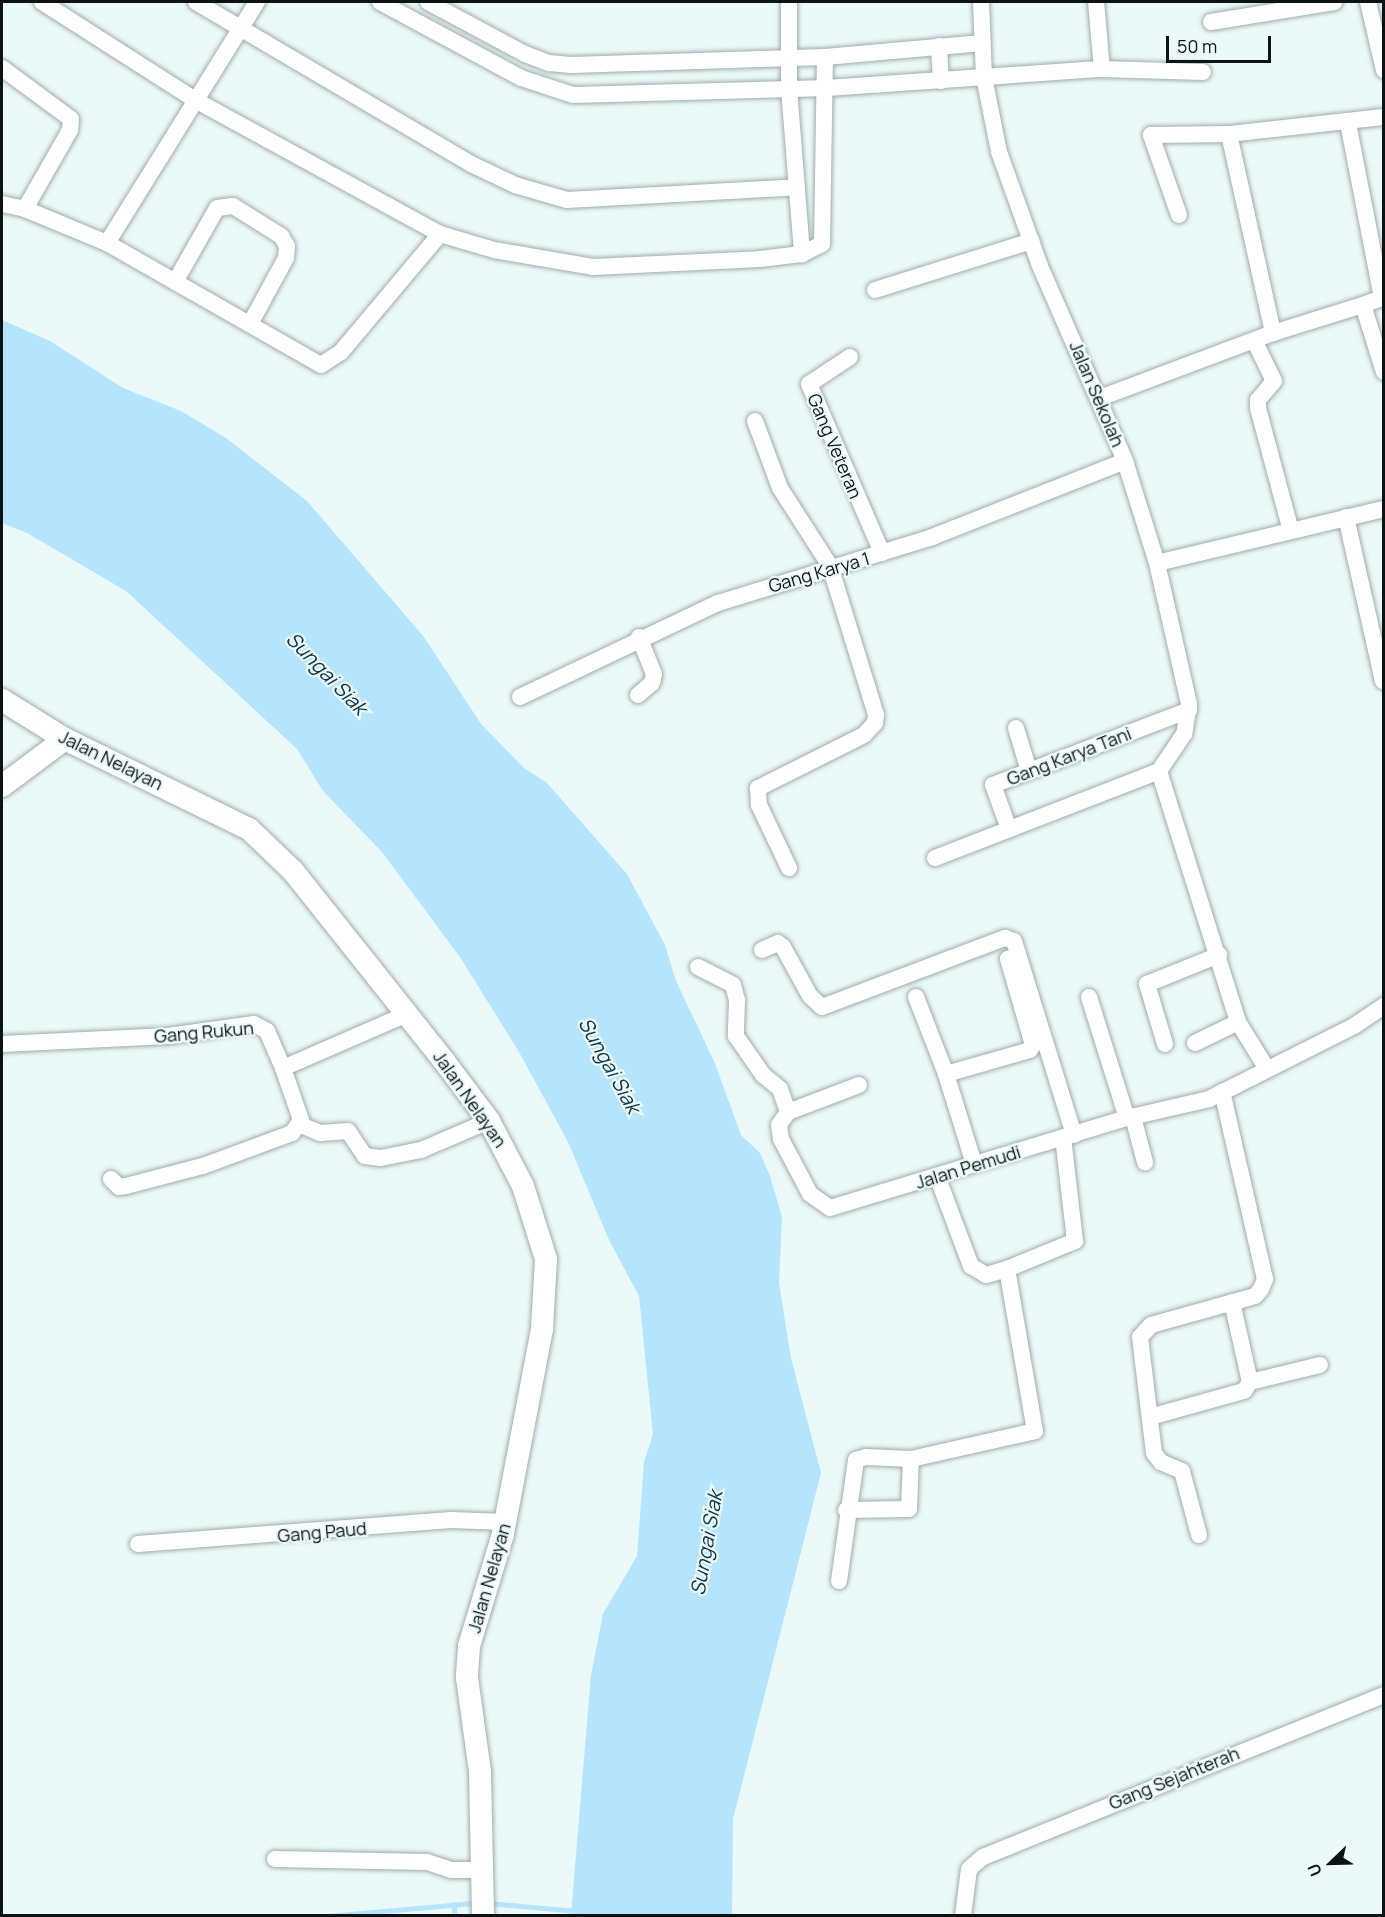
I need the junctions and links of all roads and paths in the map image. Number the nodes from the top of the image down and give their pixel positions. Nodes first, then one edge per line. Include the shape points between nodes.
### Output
1 (42, 2) edge
2 (196, 2) edge
3 (257, 2) edge
4 (380, 2) edge
5 (428, 2) edge
6 (789, 2) edge
7 (981, 2) edge
8 (1096, 2) edge
9 (1335, 2) edge
10 (1368, 2) edge
11 (1211, 22) dead end
12 (240, 30) junction
13 (982, 43) junction
14 (939, 46) junction
15 (788, 56) junction
16 (825, 57) junction
17 (549, 63) junction
18 (1102, 69) junction
19 (1383, 70) edge
20 (2, 71) edge
21 (1203, 72) dead end
22 (984, 77) junction
23 (941, 81) junction
24 (545, 88) junction
25 (789, 88) junction
26 (827, 88) junction
27 (197, 101) junction
28 (1383, 117) edge
29 (1348, 123) junction
30 (1229, 134) junction
31 (797, 187) junction
32 (2, 204) edge
33 (25, 209) junction
34 (1179, 215) dead end
35 (440, 234) junction
36 (1031, 241) junction
37 (107, 243) junction
38 (802, 254) junction
39 (175, 282) junction
40 (875, 290) dead end
41 (1382, 298) edge
42 (1363, 305) junction
43 (250, 324) junction
44 (1273, 333) junction
45 (1255, 342) junction
46 (850, 357) dead end
47 (1383, 372) edge
48 (1100, 398) junction
49 (755, 421) dead end
50 (1125, 461) junction
51 (1383, 509) edge
52 (1346, 517) junction
53 (1291, 531) junction
54 (882, 553) junction
55 (1157, 563) junction
56 (830, 567) junction
57 (639, 637) junction
58 (1383, 681) edge
59 (638, 695) dead end
60 (520, 697) dead end
61 (2, 700) edge
62 (1189, 710) junction
63 (1016, 728) dead end
64 (65, 740) junction
65 (1029, 771) junction
66 (1159, 771) junction
67 (2, 786) edge
68 (1009, 829) junction
69 (935, 858) dead end
70 (789, 868) dead end
71 (762, 950) dead end
72 (1219, 955) junction
73 (1008, 959) dead end
74 (698, 967) dead end
75 (916, 997) dead end
76 (1089, 997) dead end
77 (1383, 1006) edge
78 (406, 1014) junction
79 (1238, 1022) junction
80 (1195, 1043) dead end
81 (2, 1044) edge
82 (1165, 1044) dead end
83 (283, 1068) junction
84 (1267, 1069) junction
85 (946, 1074) junction
86 (859, 1085) dead end
87 (1222, 1092) junction
88 (788, 1112) junction
89 (1130, 1118) junction
90 (489, 1121) junction
91 (301, 1125) junction
92 (1069, 1137) junction
93 (1145, 1162) dead end
94 (974, 1164) junction
95 (937, 1176) junction
96 (111, 1179) dead end
97 (1007, 1269) junction
98 (1232, 1302) junction
99 (1320, 1365) dead end
100 (1250, 1382) junction
101 (1150, 1417) junction
102 (911, 1459) junction
103 (846, 1510) junction
104 (506, 1522) junction
105 (1199, 1535) dead end
106 (138, 1544) dead end
107 (838, 1581) dead end
108 (1383, 1695) edge
109 (275, 1859) dead end
110 (484, 1878) junction
111 (483, 1915) edge
112 (963, 1916) edge

1 - 27 street
2 - 12 street
3 - 12 street
4 - 24 street
5 - 17 street via 508,46
6 - 15 street
7 - 13 street, Jalan Sekolah
8 - 18 street
9 - 11 street
10 - 19 street
12 - 27 street
12 - 31 street via 471,164 515,185 567,200
13 - 14 street
13 - 22 street, Jalan Sekolah
14 - 16 street
14 - 23 street
15 - 16 street
15 - 17 street
15 - 25 street
16 - 26 street
17 - 24 street
18 - 21 street
18 - 22 street
20 - 33 street via 71,119 70,130
22 - 23 street
22 - 36 street, Jalan Sekolah via 999,152
23 - 26 street
24 - 25 street via 573,95
25 - 26 street
25 - 31 street
26 - 38 street via 824,237 817,249
27 - 35 street
27 - 37 street
28 - 29 street
29 - 30 street
29 - 41 street
30 - 34 street via 1152,135
30 - 44 street
31 - 38 street
32 - 33 street
33 - 37 street
35 - 38 street via 494,250 593,267
35 - 43 street via 341,352 324,365
36 - 40 street
36 - 48 street, Jalan Sekolah
37 - 39 street
39 - 43 street
39 - 43 street via 218,208 233,206 281,236 287,246 286,258
41 - 42 street
42 - 44 street
42 - 47 street
44 - 45 street
45 - 48 street
45 - 53 street via 1274,381 1258,400 1258,408
46 - 54 street, Gang Veteran via 809,384
48 - 50 street, Jalan Sekolah
49 - 56 street via 780,488
50 - 54 street, Gang Karya 1
50 - 55 street, Jalan Sekolah
51 - 52 street
52 - 53 street
52 - 58 street
53 - 55 street
54 - 56 street, Gang Karya 1
55 - 62 street, Jalan Sekolah
56 - 57 street, Gang Karya 1 via 718,603
56 - 70 street via 875,723 864,735 758,788 759,805
57 - 59 street via 654,674 652,683
57 - 60 street, Gang Karya 1
61 - 64 main road, Jalan Nelayan
62 - 65 street, Gang Karya Tani
62 - 66 street via 1184,734
63 - 65 street
64 - 67 main road
64 - 78 main road, Jalan Nelayan via 249,829 293,871
65 - 68 street, Gang Karya Tani via 993,785
66 - 68 street
66 - 72 street
68 - 69 street
71 - 92 street via 778,943 783,947 810,996 822,1007 1005,938 1014,941
72 - 79 street
72 - 82 street via 1147,984
73 - 85 street via 1033,1045 1030,1050
74 - 88 street via 733,985 737,1000 736,1036 763,1075 780,1089
75 - 85 street
76 - 89 street
77 - 84 street, Jalan Pemudi via 1354,1026
78 - 83 street
78 - 90 main road, Jalan Nelayan
79 - 80 street
79 - 84 street
81 - 83 street, Gang Rukun via 168,1036 254,1024 267,1031
83 - 91 street, Gang Rukun
84 - 87 street, Jalan Pemudi
85 - 94 street
86 - 88 street
87 - 89 street, Jalan Pemudi via 1194,1104
87 - 98 street via 1265,1279 1255,1296
88 - 95 street, Jalan Pemudi via 779,1125 781,1139 810,1194 830,1208
89 - 92 street, Jalan Pemudi
89 - 93 street
90 - 91 street via 420,1150 381,1158 366,1156 348,1131 320,1133
90 - 104 main road, Jalan Nelayan via 523,1186 546,1259 542,1329
91 - 96 street via 292,1133 203,1166 119,1187
92 - 94 street, Jalan Pemudi
92 - 97 street via 1075,1241
94 - 95 street, Jalan Pemudi
95 - 97 street via 971,1266 986,1275
97 - 102 street via 1035,1431
98 - 100 street
98 - 101 street via 1146,1329 1140,1337
99 - 100 street
100 - 101 street via 1244,1391
101 - 105 street via 1154,1453 1161,1462 1182,1471
102 - 103 street via 856,1460
102 - 103 street via 909,1509
103 - 107 street
104 - 106 street, Gang Paud via 451,1520
104 - 110 main road, Jalan Nelayan via 469,1646 467,1678 480,1772
108 - 112 street, Gang Sejahterah via 983,1857 969,1869
109 - 110 street via 427,1862
110 - 111 main road, Jalan Nelayan

